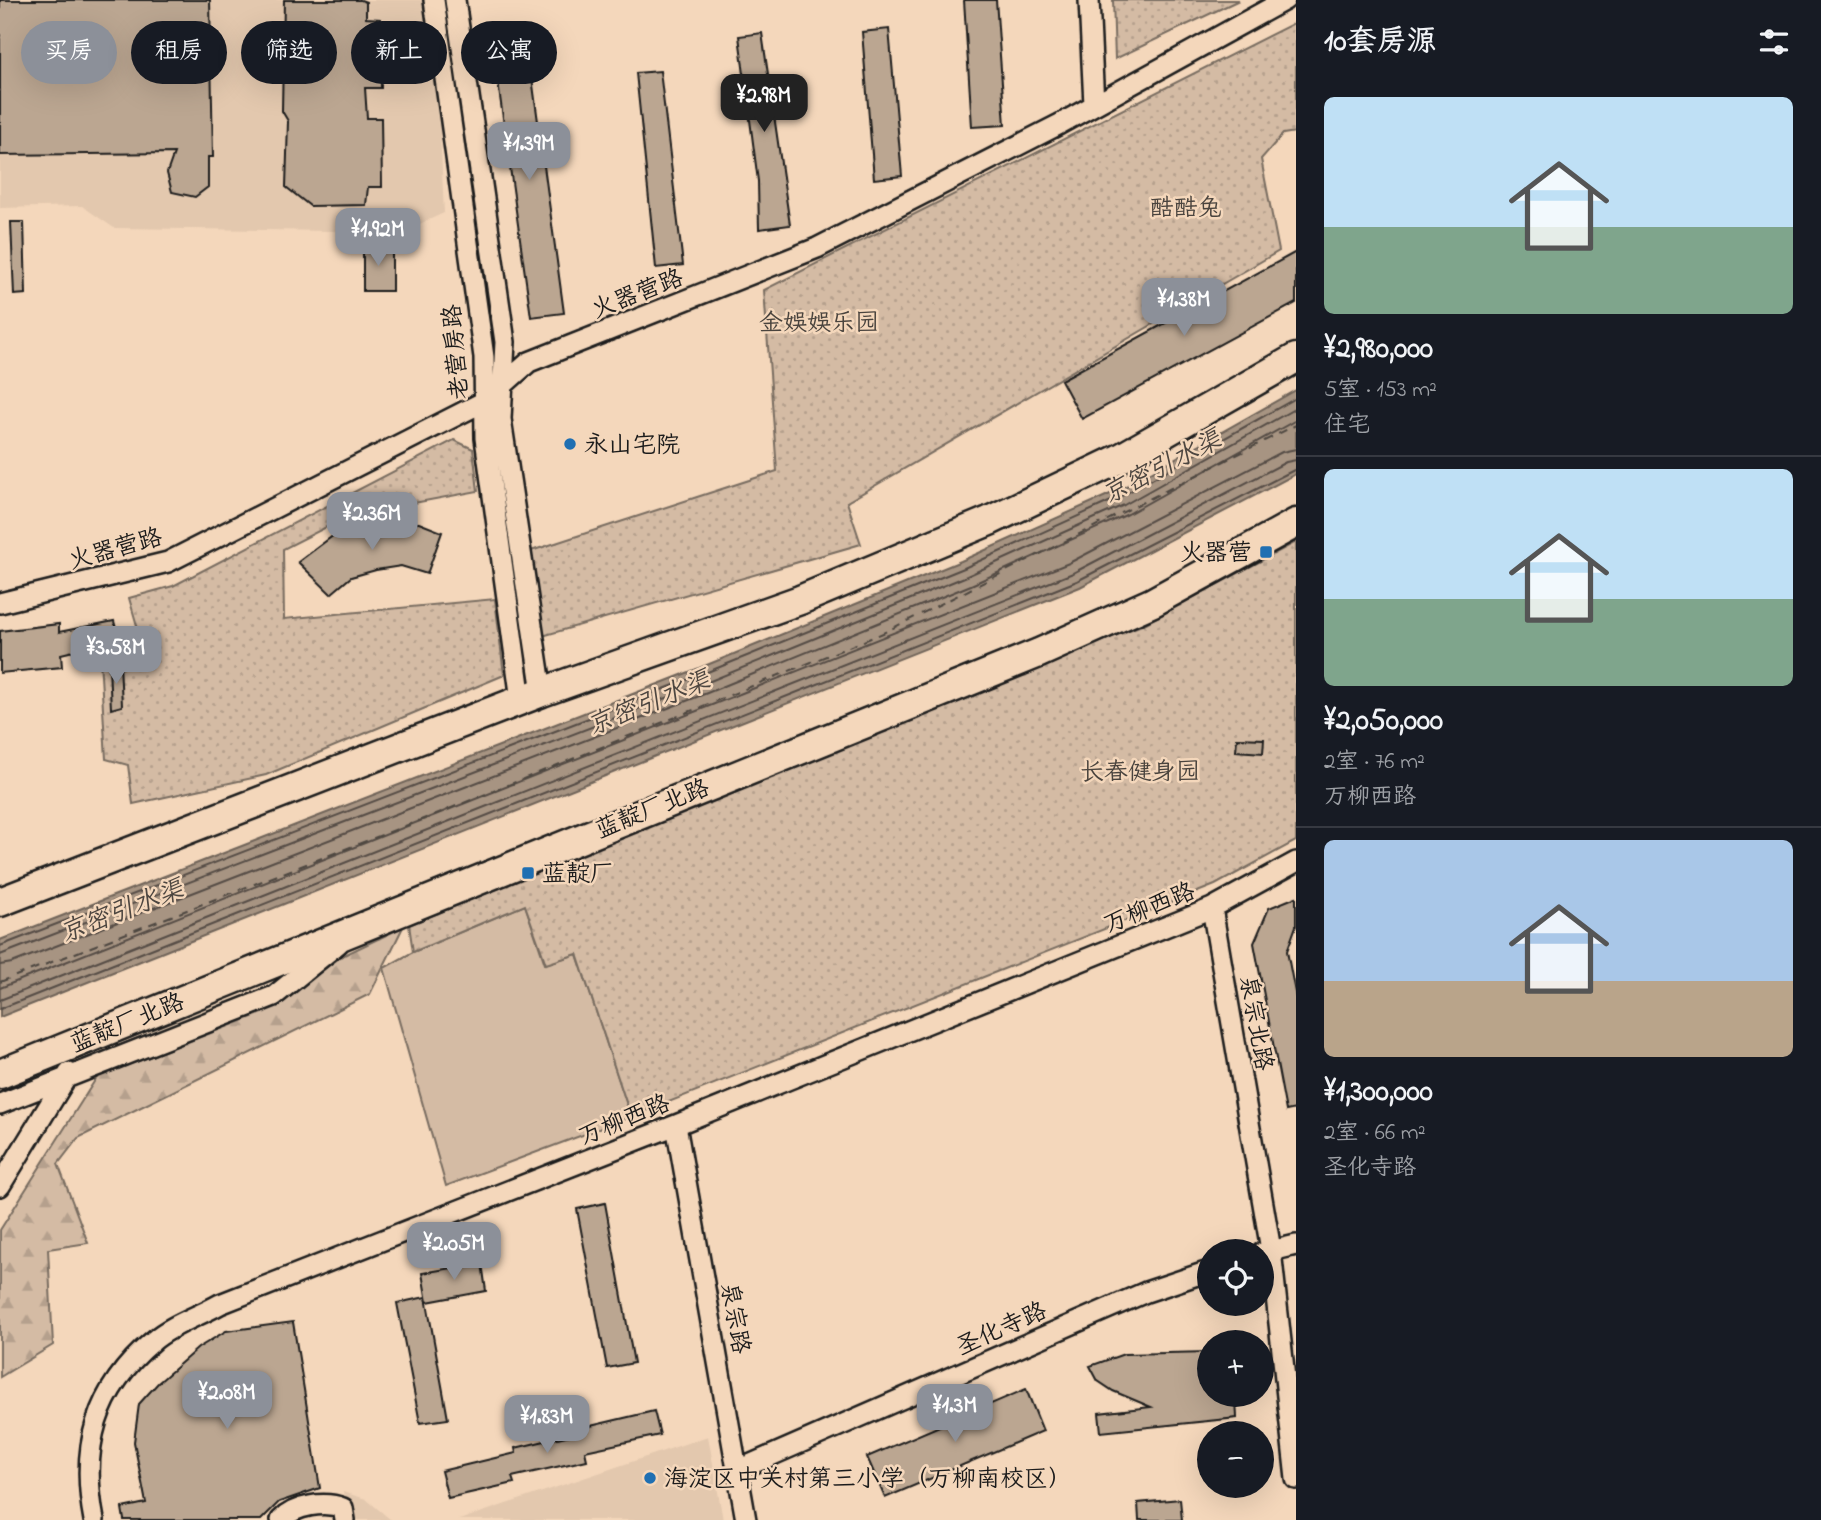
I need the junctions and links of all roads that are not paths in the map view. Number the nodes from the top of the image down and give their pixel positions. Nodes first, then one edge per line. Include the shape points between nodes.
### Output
1 (434, 0) edge
2 (455, 0) edge
3 (1089, 0) edge
4 (1285, 0) edge
5 (1094, 105) junction
6 (1296, 358) edge
7 (502, 389) junction
8 (485, 401) junction
9 (1296, 523) edge
10 (0, 603) edge
11 (531, 696) junction
12 (1296, 862) edge
13 (7, 895) edge
14 (1212, 908) junction
15 (360, 927) junction
16 (132, 1020) junction
17 (0, 1074) edge
18 (67, 1075) junction
19 (0, 1104) edge
20 (676, 1125) junction
21 (0, 1186) edge
22 (1264, 1239) edge
23 (1296, 1245) edge
24 (1274, 1250) edge
25 (1197, 1275) edge
26 (1274, 1313) edge
27 (738, 1470) junction
28 (1296, 1479) edge
29 (94, 1520) edge
30 (281, 1520) edge
31 (345, 1520) edge
32 (746, 1520) edge

1 - 8 street, 老营房路 via 484,357
2 - 7 street, 老营房路 via 505,342
3 - 5 street
4 - 5 street, 火器营路
5 - 7 street, 火器营路 via 817,248 529,362
6 - 11 highway via 1119,459 989,522 800,600
7 - 8 street, 火器营路
7 - 11 street, 老营房路 via 500,419
8 - 10 street, 火器营路 via 168,562
8 - 11 street, 老营房路 via 485,438
9 - 15 highway, 蓝靛厂北路 via 1153,602 1039,653
11 - 13 highway
12 - 14 street, 万柳西路
14 - 20 street, 万柳西路
14 - 22 street, 泉宗北路
15 - 16 highway, 蓝靛厂北路
15 - 18 street via 274,996
16 - 17 highway, 蓝靛厂北路
16 - 18 street
18 - 19 street
18 - 21 street
20 - 27 street, 泉宗路
20 - 29 street, 万柳西路 via 220,1304 155,1339 113,1381 96,1421 88,1463
23 - 24 street
25 - 27 street, 圣化寺路 via 1146,1292
26 - 28 street, 泉宗北路
27 - 32 street, 泉宗路
30 - 31 street via 306,1507 334,1504 343,1508

